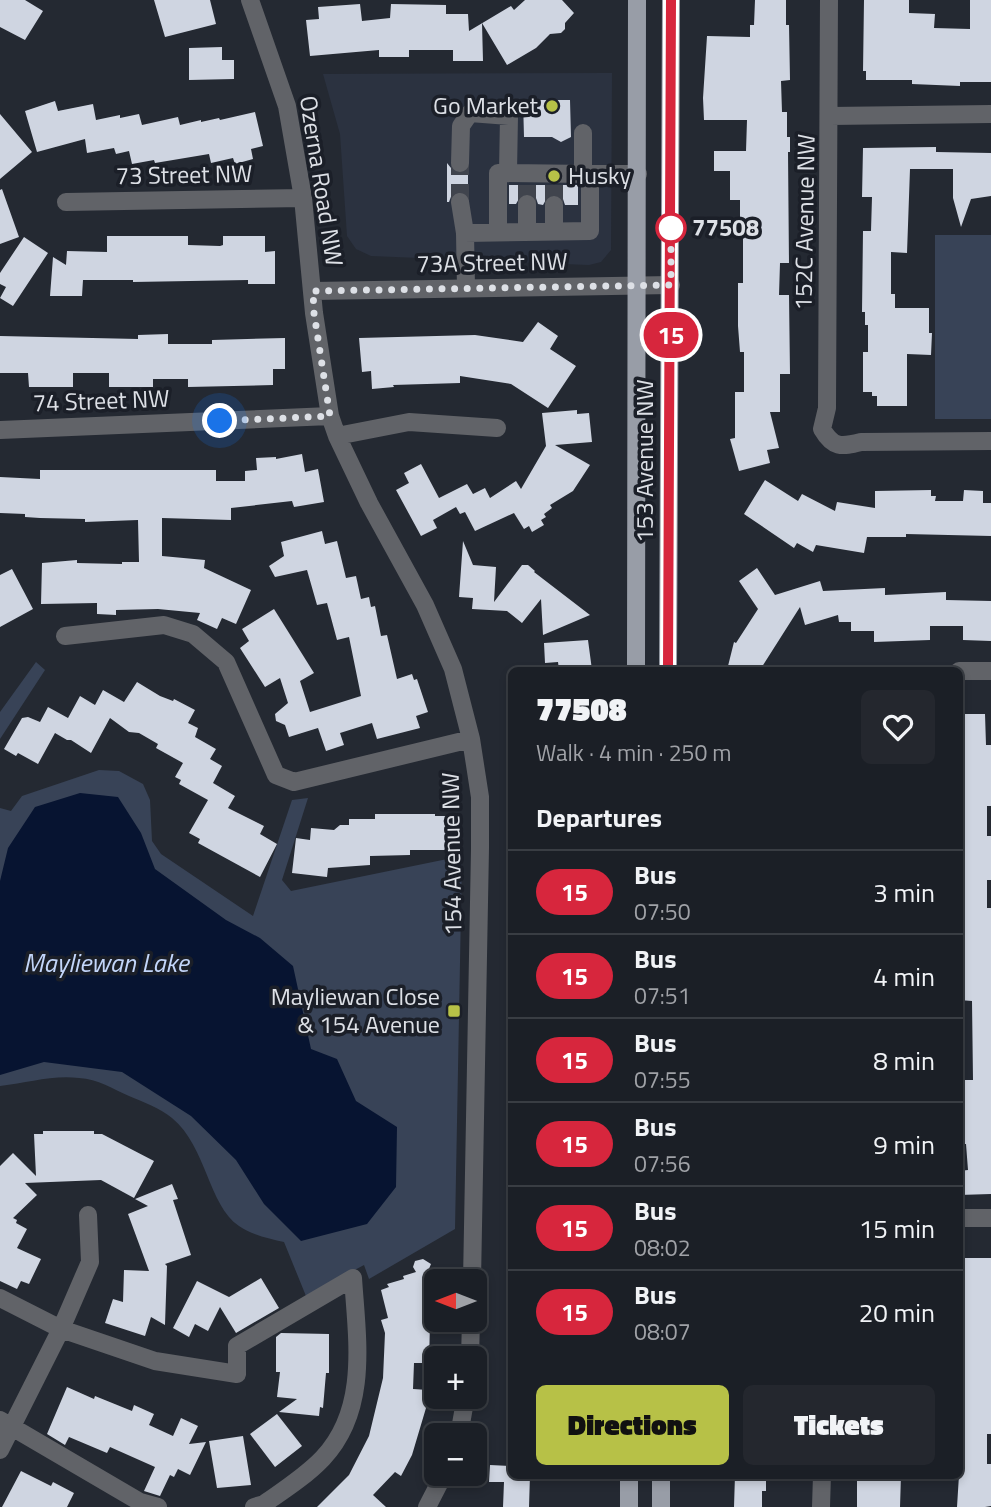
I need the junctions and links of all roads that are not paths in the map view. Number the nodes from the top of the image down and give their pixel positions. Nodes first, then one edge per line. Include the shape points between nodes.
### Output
1 (250, 0) edge
2 (637, 0) edge
3 (671, 0) edge
4 (830, 0) edge
5 (991, 114) edge
6 (830, 116) junction
7 (583, 133) dead end
8 (460, 163) tunnel mouth
9 (508, 172) junction
10 (586, 174) junction
11 (638, 174) junction
12 (303, 198) junction
13 (66, 202) dead end
14 (460, 202) tunnel mouth
15 (527, 204) tunnel mouth
16 (554, 205) tunnel mouth
17 (498, 232) junction
18 (527, 232) junction
19 (554, 232) junction
20 (465, 233) junction
21 (638, 285) junction
22 (671, 285) junction
23 (466, 288) junction
24 (313, 291) junction
25 (330, 416) junction
26 (497, 428) dead end
27 (0, 429) edge
28 (337, 436) junction
29 (991, 441) edge
30 (65, 636) dead end
31 (636, 667) edge
32 (668, 667) edge
33 (963, 671) edge
34 (991, 671) edge
35 (471, 739) junction
36 (88, 1215) dead end
37 (963, 1218) edge
38 (991, 1218) edge
39 (472, 1269) edge
40 (0, 1298) edge
41 (61, 1329) junction
42 (6, 1423) edge
43 (0, 1450) edge
44 (629, 1479) edge
45 (661, 1479) edge
46 (822, 1479) edge
47 (439, 1486) edge
48 (431, 1505) edge
49 (158, 1507) edge
50 (254, 1507) edge
51 (629, 1507) edge
52 (661, 1507) edge
53 (821, 1507) edge

1 - 12 street, Ozerna Road NW via 287,106
2 - 11 main road, 153 Avenue NW
3 - 22 main road, 153 Avenue NW
4 - 6 street, 152C Avenue NW
5 - 6 street
6 - 29 street, 152C Avenue NW via 827,408 822,429 829,441 844,446
7 - 10 street
8 - 9 street via 461,126 470,113 509,116
9 - 10 street via 554,179
9 - 17 street via 498,173
10 - 11 street
10 - 19 street via 590,231
11 - 21 main road, 153 Avenue NW
12 - 13 street, 73 Street NW
12 - 24 street, Ozerna Road NW
14 - 20 street
15 - 18 street
16 - 19 street
17 - 18 street
17 - 20 street
18 - 19 street
20 - 23 street
21 - 22 street, 73A Street NW
21 - 23 street, 73A Street NW
21 - 31 main road, 153 Avenue NW
22 - 32 main road, 153 Avenue NW
23 - 24 street, 73A Street NW
24 - 25 street, 154 Avenue NW
25 - 27 street, 74 Street NW
25 - 28 street, 154 Avenue NW
26 - 28 street via 409,422
28 - 35 street, 154 Avenue NW via 425,605 453,670
30 - 35 street via 164,625 193,634 226,662 276,775 295,782
33 - 34 street
35 - 39 street, 154 Avenue NW via 480,797
36 - 41 street via 90,1262
37 - 38 street
40 - 41 street
41 - 42 street
41 - 50 street via 155,1361 237,1374 237,1346 353,1278 359,1363 345,1427 324,1457
42 - 43 street
42 - 49 street via 140,1502
44 - 51 main road
45 - 52 main road
46 - 53 street
47 - 48 street

